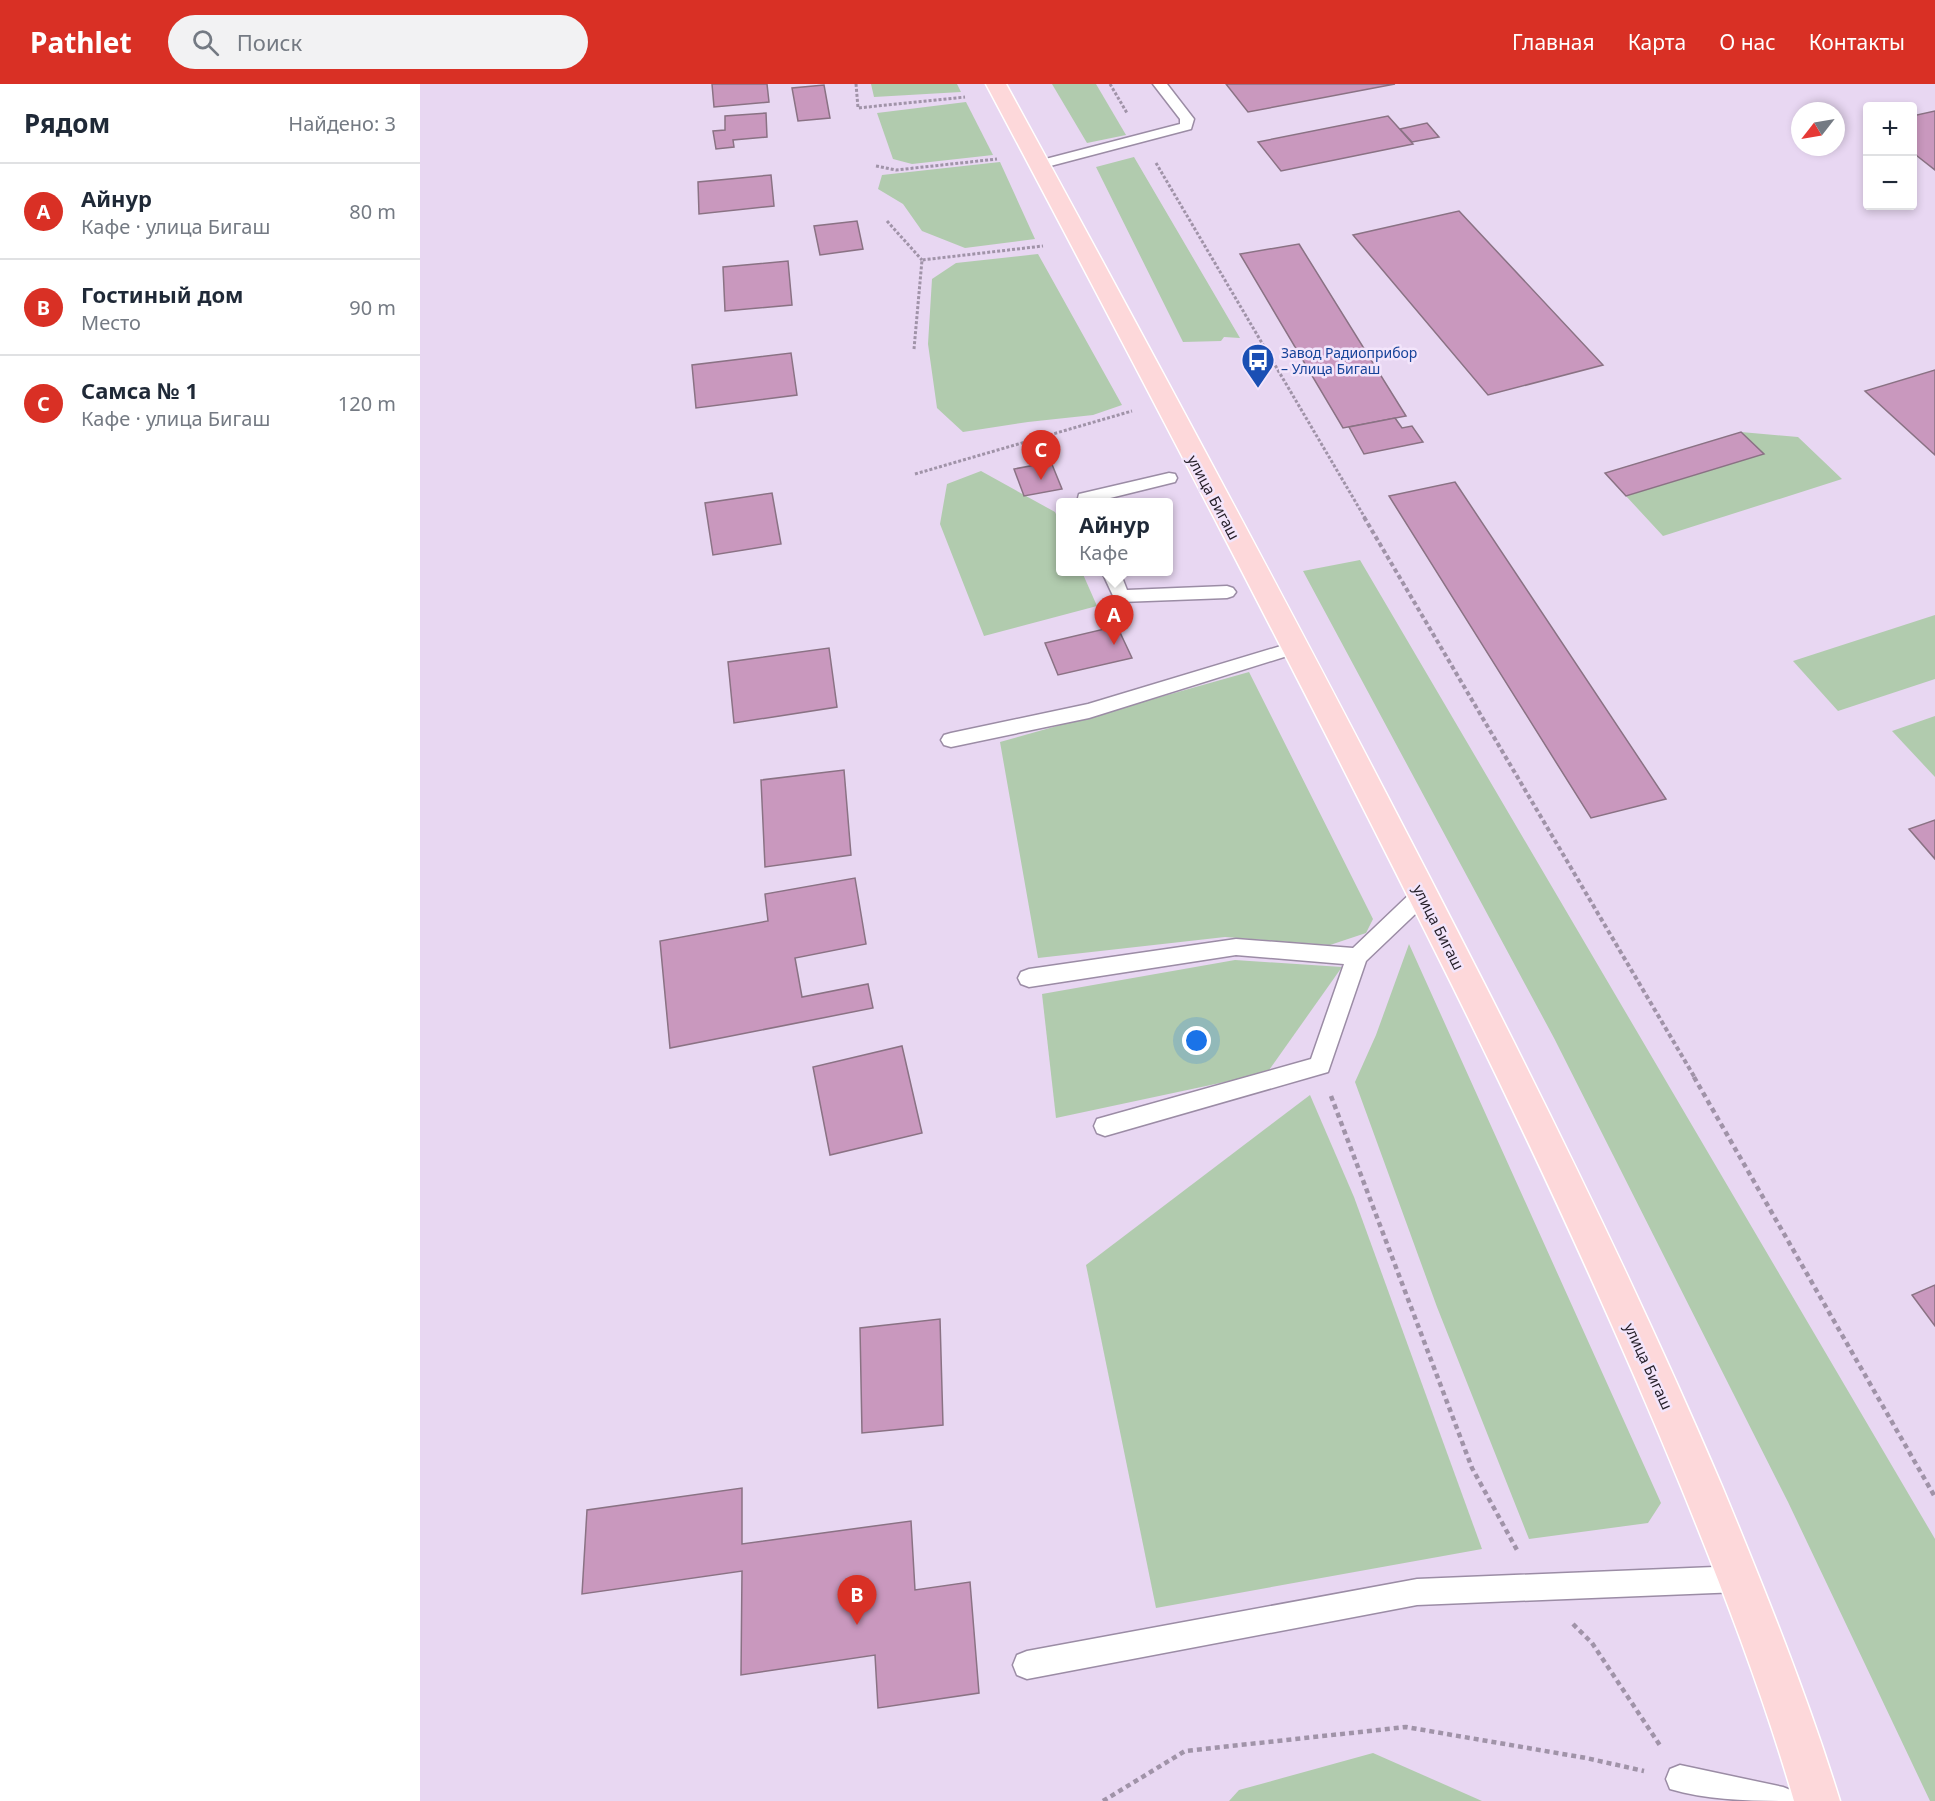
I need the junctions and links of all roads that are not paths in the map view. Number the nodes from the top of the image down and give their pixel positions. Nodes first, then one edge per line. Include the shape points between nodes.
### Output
1 (1161, 84) edge
2 (999, 89) edge
3 (1037, 160) junction
4 (1169, 478) dead end
5 (1085, 498) edge
6 (1114, 576) edge
7 (1227, 592) dead end
8 (1294, 648) junction
9 (951, 740) dead end
10 (1423, 894) junction
11 (1357, 957) junction
12 (1029, 978) dead end
13 (1105, 1126) dead end
14 (1738, 1579) junction
15 (1027, 1665) dead end
16 (1680, 1779) road end
17 (1783, 1801) edge
18 (1816, 1801) edge

1 - 3 lane via 1186,119 1186,126
2 - 3 main road, улица Бигаш
3 - 8 main road, улица Бигаш
4 - 5 lane
6 - 7 lane via 1121,596
8 - 9 lane via 1089,711
8 - 10 main road, улица Бигаш
10 - 11 lane
10 - 14 main road, улица Бигаш via 1552,1153 1676,1423
11 - 12 lane via 1236,947
11 - 13 lane via 1320,1066
14 - 15 lane via 1417,1592
14 - 18 main road, улица Бигаш via 1807,1765
16 - 17 lane

